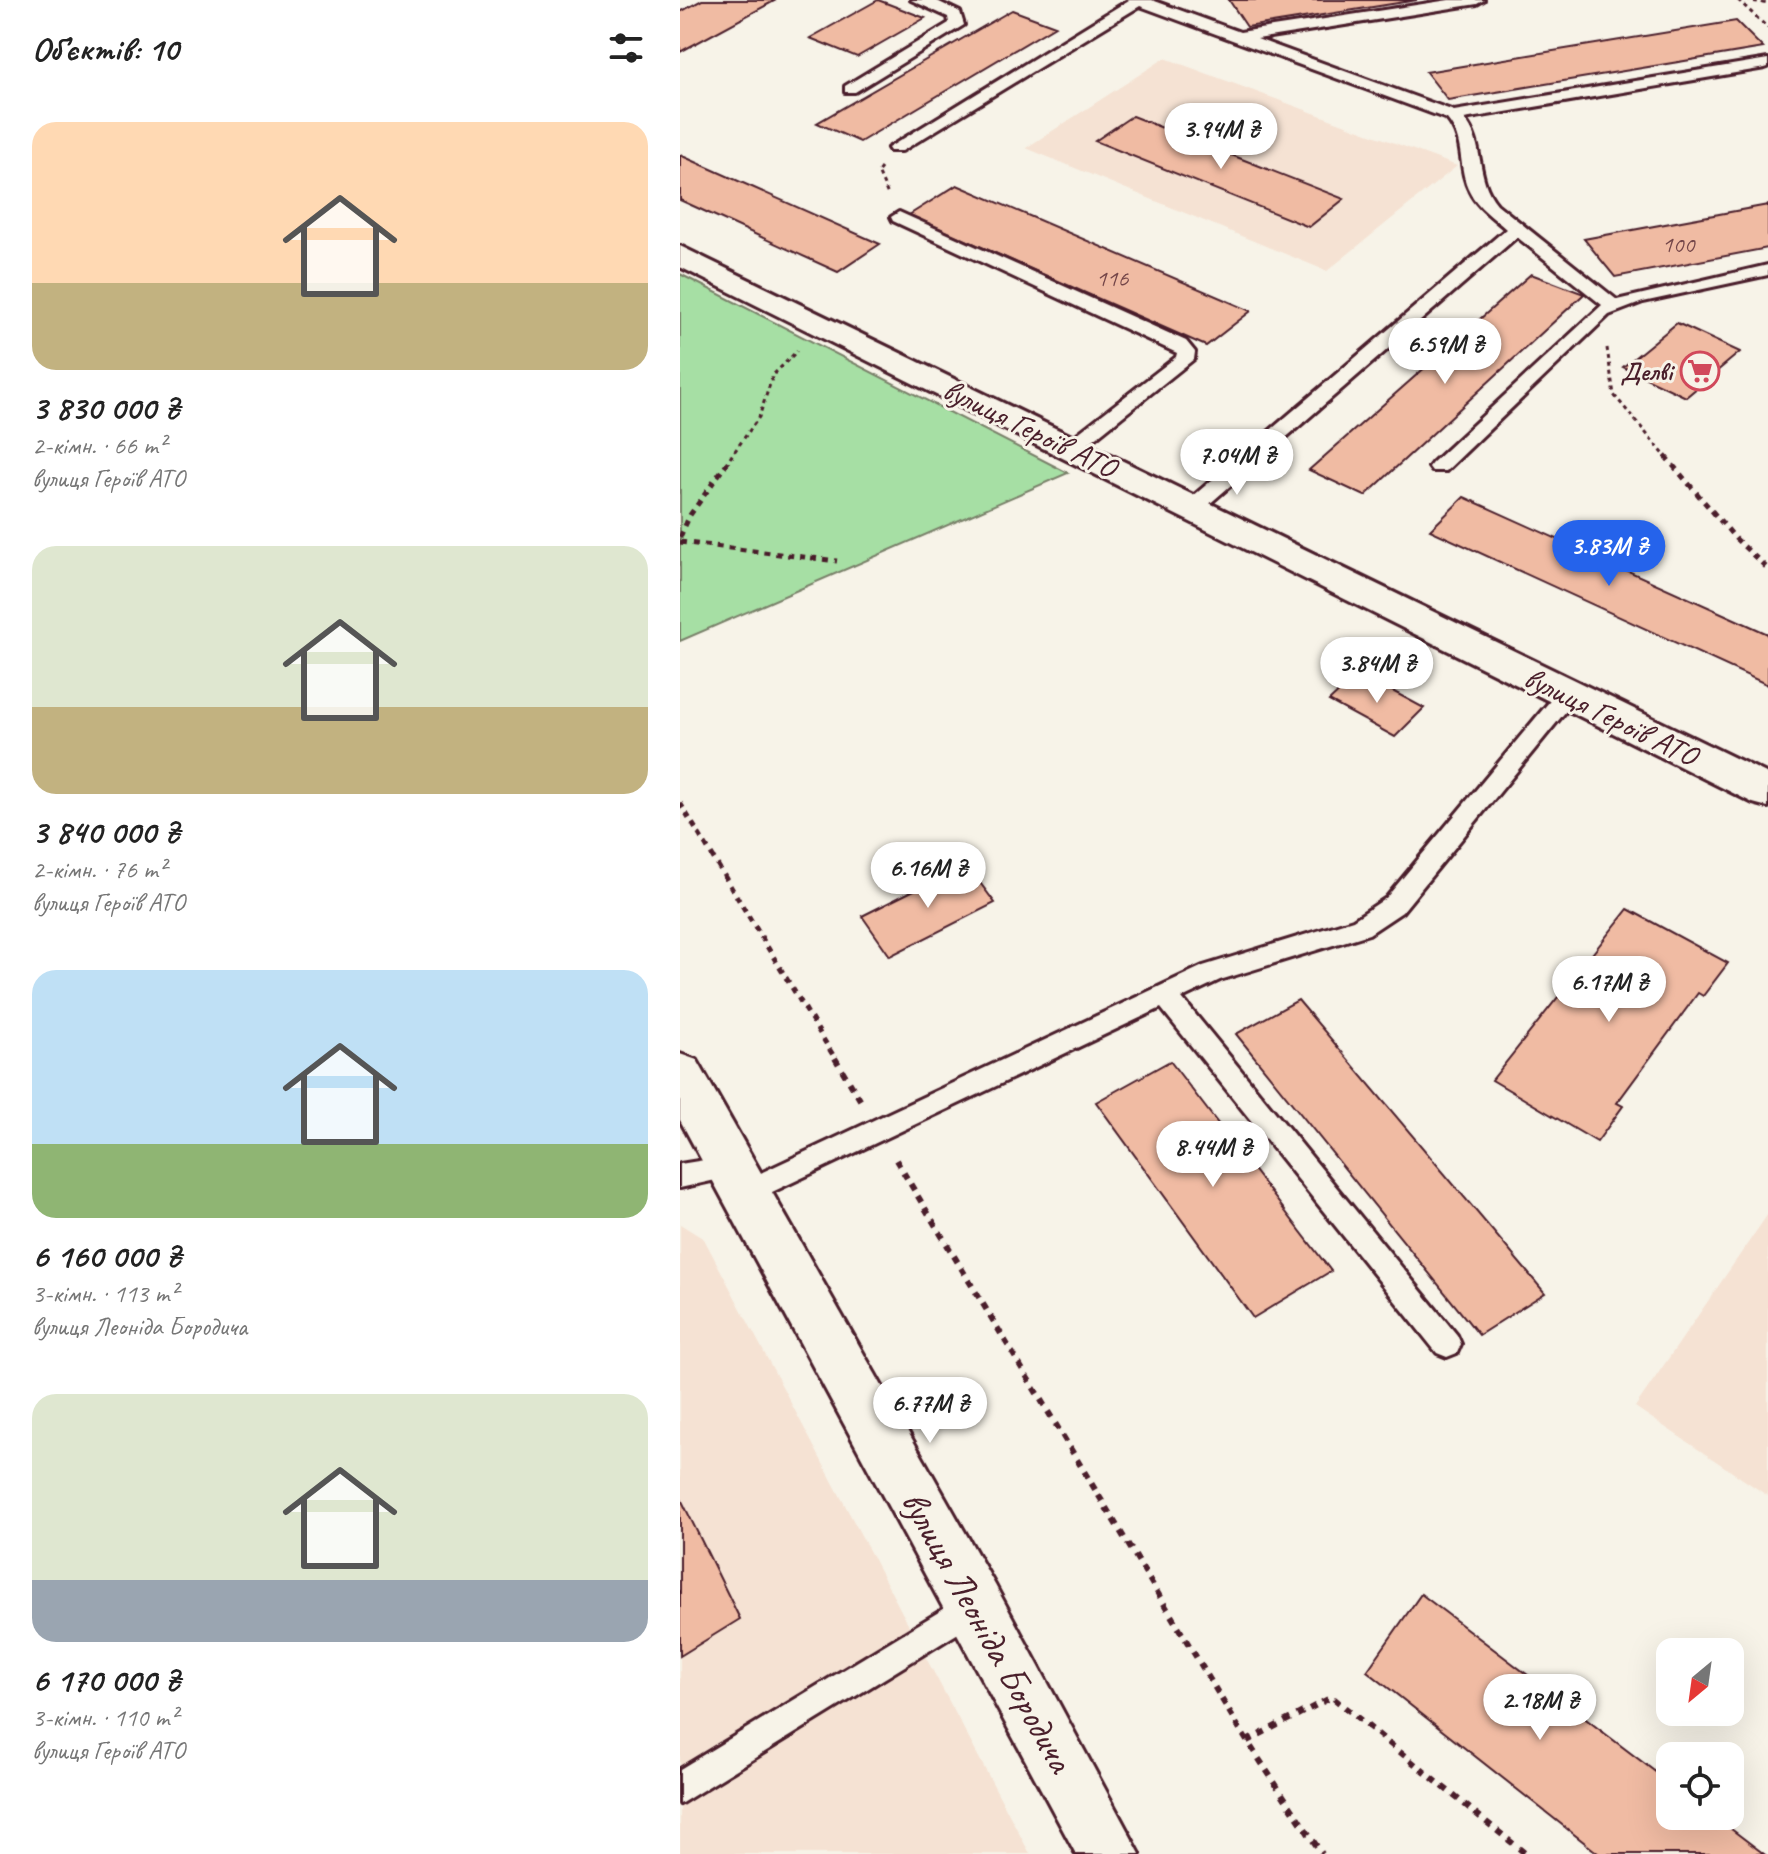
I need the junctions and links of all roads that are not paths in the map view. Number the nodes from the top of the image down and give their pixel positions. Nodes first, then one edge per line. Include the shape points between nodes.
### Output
1 (918, 0) edge
2 (1138, 0) edge
3 (1477, 0) edge
4 (1235, 38) junction
5 (1765, 63) dead end
6 (850, 89) dead end
7 (1453, 116) junction
8 (896, 148) road end
9 (899, 217) road end
10 (1516, 229) junction
11 (680, 255) edge
12 (1768, 270) edge
13 (1615, 307) junction
14 (1071, 448) junction
15 (1439, 467) dead end
16 (1192, 508) junction
17 (1567, 695) junction
18 (1768, 792) edge
19 (1165, 996) junction
20 (680, 1074) edge
21 (718, 1179) edge
22 (1447, 1344) dead end
23 (975, 1605) junction
24 (680, 1788) edge
25 (1109, 1854) edge

1 - 6 lane via 955,15 957,25
2 - 4 lane
2 - 8 lane
3 - 4 lane
4 - 7 lane
5 - 7 lane
7 - 10 lane via 1466,131 1477,191
9 - 14 lane via 1186,352 1185,359
10 - 13 lane
10 - 16 lane
11 - 14 street, вулиця Героїв АТО
12 - 13 lane
13 - 15 lane via 1603,311
14 - 16 street, вулиця Героїв АТО
16 - 17 street, вулиця Героїв АТО
17 - 18 street, вулиця Героїв АТО
17 - 19 lane via 1394,905 1361,927 1212,973
19 - 21 lane via 878,1131
19 - 22 lane
20 - 21 street, вулиця Леоніда Бородича
21 - 23 street, вулиця Леоніда Бородича
23 - 24 lane
23 - 25 street, вулиця Леоніда Бородича

